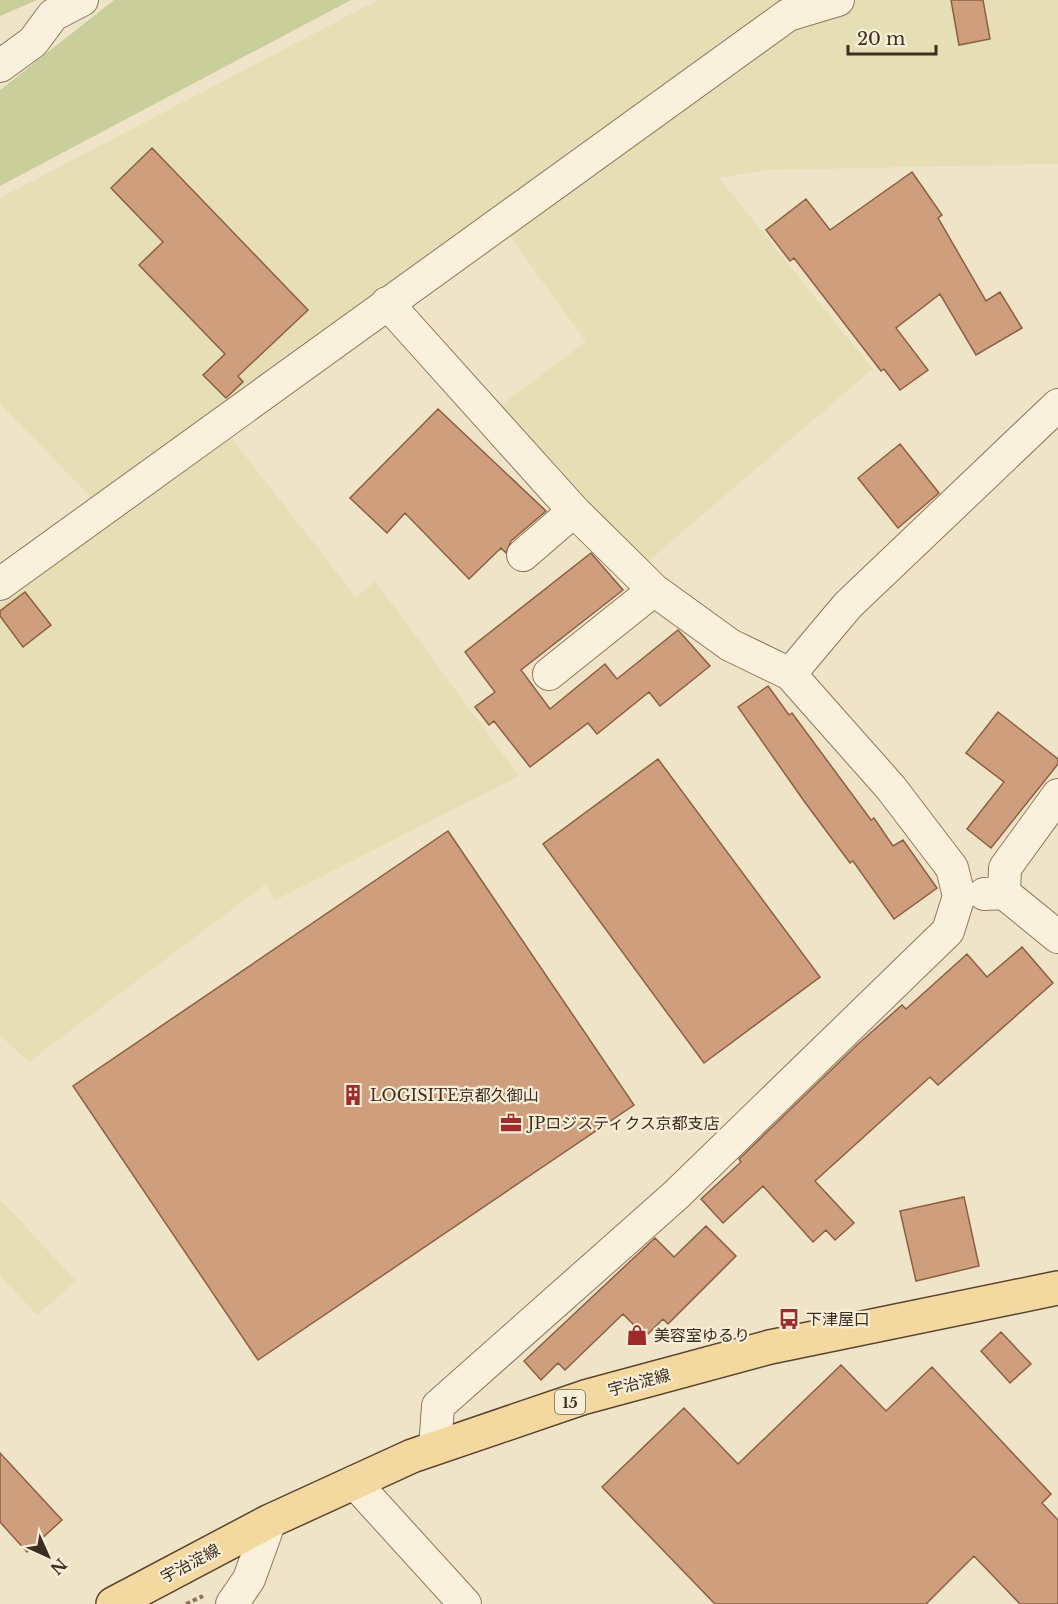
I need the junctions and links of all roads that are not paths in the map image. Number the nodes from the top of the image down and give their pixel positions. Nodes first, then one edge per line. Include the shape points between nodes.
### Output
1 (82, 0) edge
2 (838, 0) edge
3 (0, 66) edge
4 (387, 303) junction
5 (1053, 419) edge
6 (574, 511) junction
7 (523, 555) dead end
8 (0, 584) edge
9 (654, 590) junction
10 (549, 674) dead end
11 (790, 674) junction
12 (1058, 795) edge
13 (1004, 893) junction
14 (959, 896) junction
15 (1058, 937) edge
16 (1058, 1288) edge
17 (435, 1448) junction
18 (354, 1482) junction
19 (270, 1521) junction
20 (113, 1604) edge
21 (232, 1604) edge
22 (465, 1604) edge

1 - 3 street via 52,15 33,42
2 - 4 street via 788,15
4 - 6 street
4 - 8 street
5 - 11 street via 848,605
6 - 7 street
6 - 9 street
9 - 10 street
9 - 11 street via 730,645
11 - 14 street via 891,788 952,868
12 - 13 street via 1005,868
13 - 14 street
13 - 15 street
14 - 17 street via 948,931 676,1195 438,1406
16 - 17 main road, 宇治淀線 / 15 via 770,1347 585,1397
17 - 18 main road, 宇治淀線 / 15
18 - 19 main road, 宇治淀線 / 15
18 - 22 street
19 - 20 main road, 宇治淀線 / 15
19 - 21 street via 249,1579

